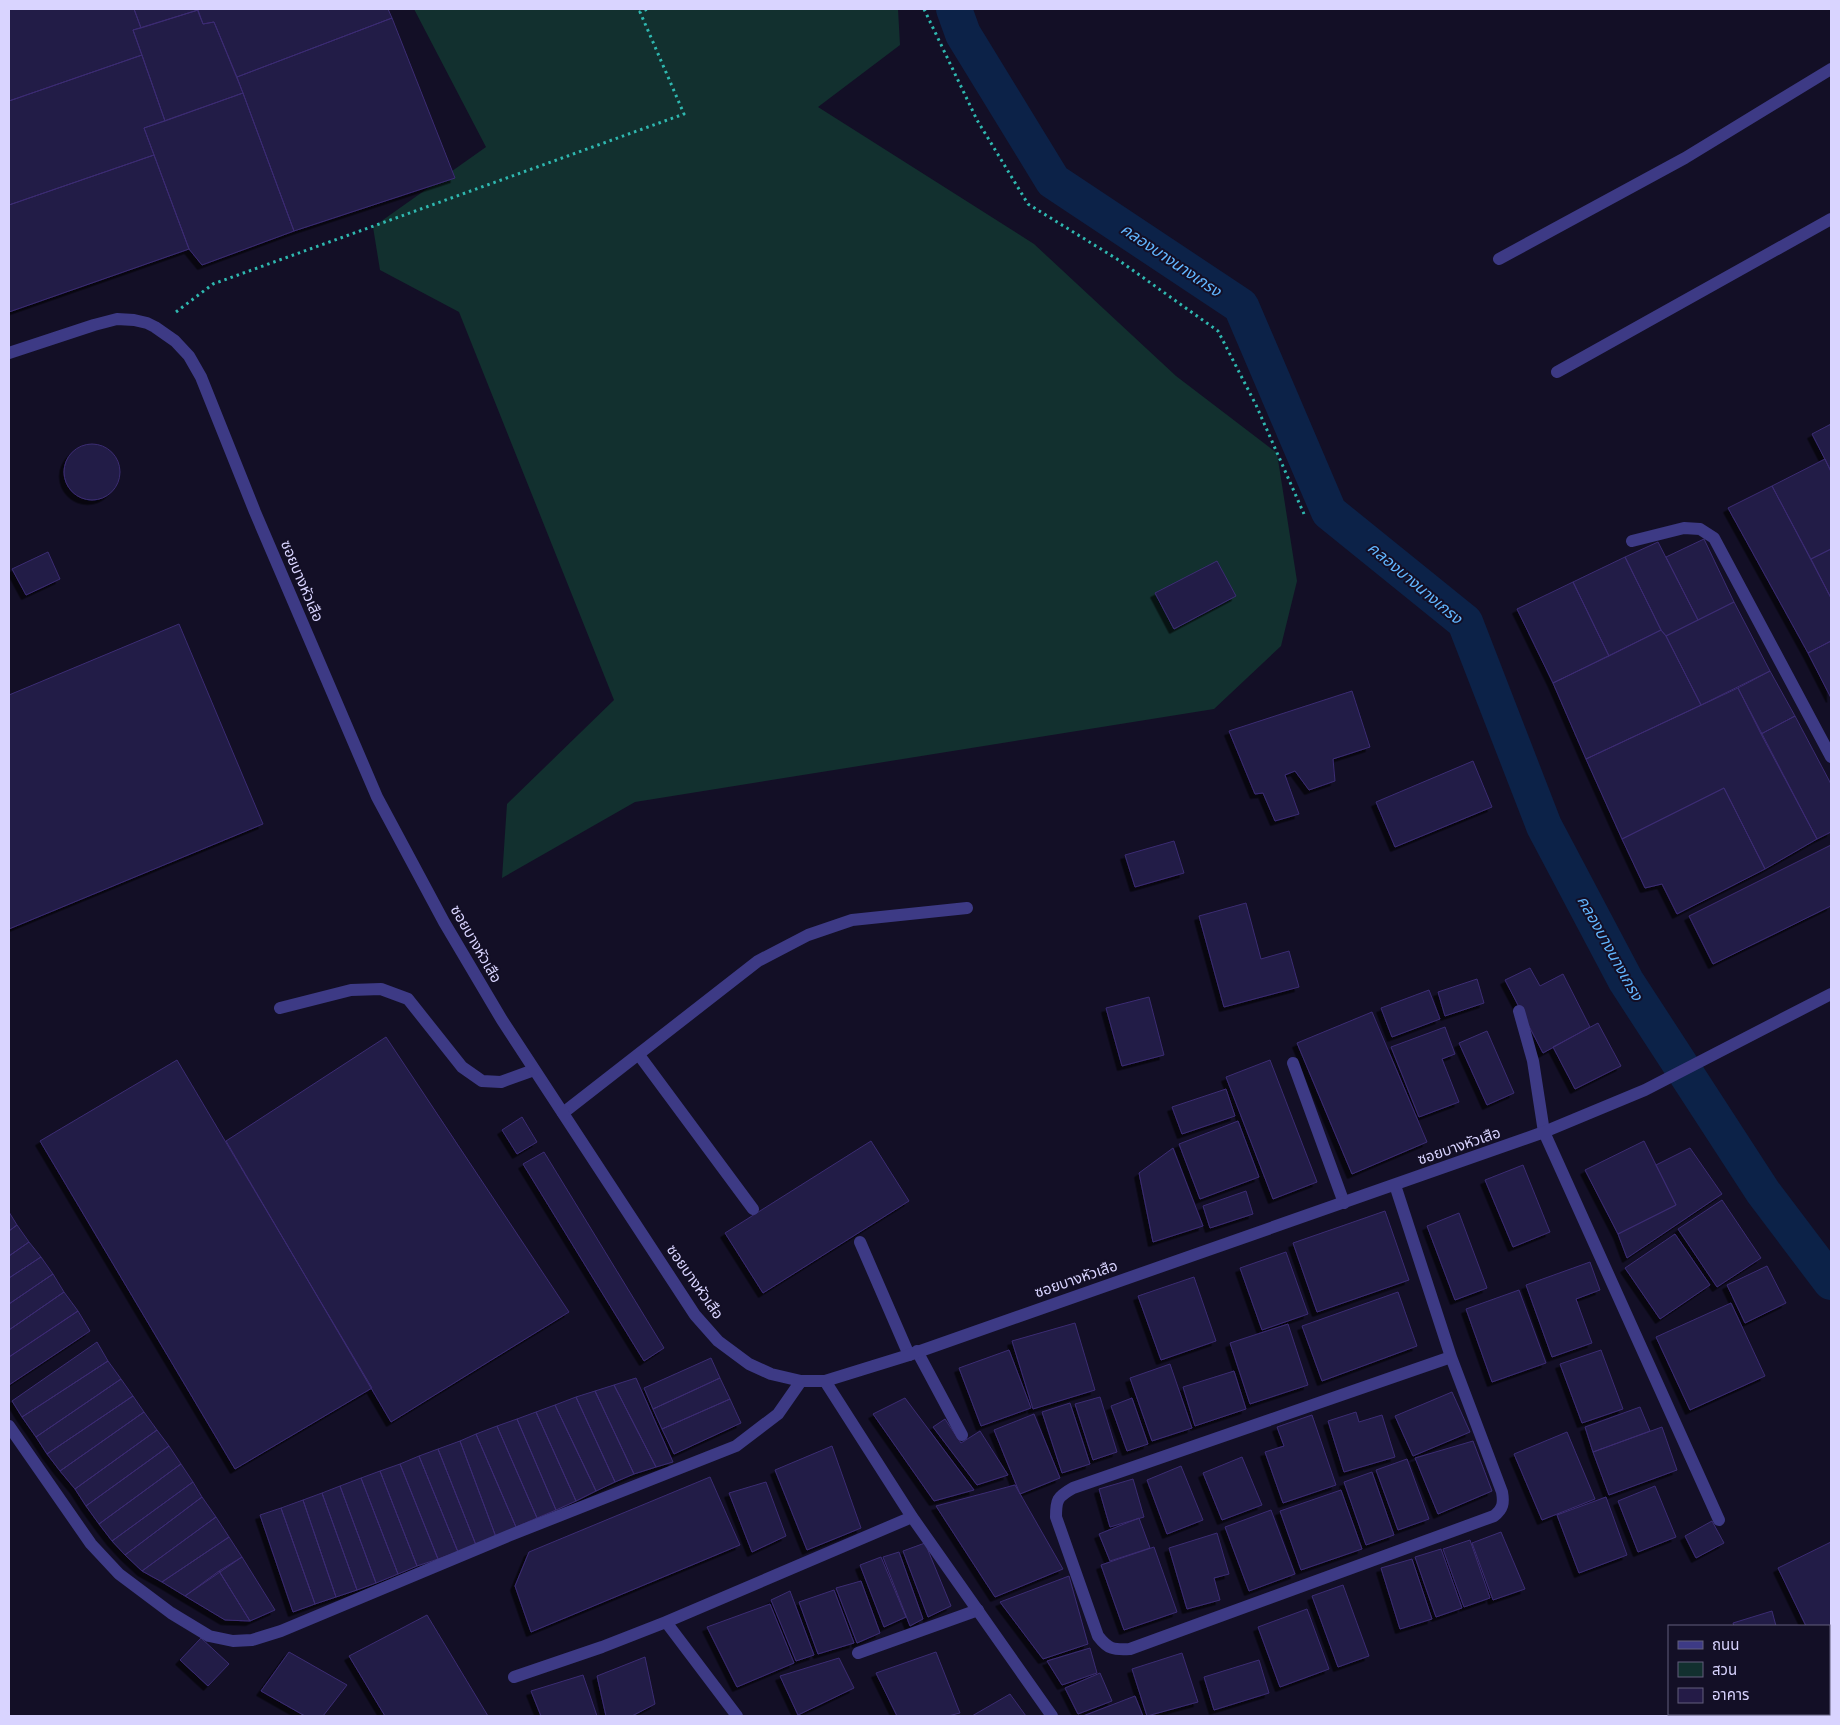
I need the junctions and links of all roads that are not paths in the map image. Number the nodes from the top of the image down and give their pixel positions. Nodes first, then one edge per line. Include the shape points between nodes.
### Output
1 (1831, 69) edge
2 (1831, 219) edge
3 (1499, 259) dead end
4 (9, 353) edge
5 (1557, 372) dead end
6 (1632, 541) dead end
7 (1831, 756) edge
8 (967, 908) dead end
9 (1831, 994) edge
10 (280, 1008) dead end
11 (1519, 1011) dead end
12 (639, 1055) junction
13 (1293, 1063) dead end
14 (534, 1070) junction
15 (563, 1114) junction
16 (1544, 1132) junction
17 (1395, 1185) junction
18 (1344, 1203) junction
19 (753, 1209) dead end
20 (860, 1242) dead end
21 (913, 1353) junction
22 (1451, 1357) junction
23 (801, 1381) junction
24 (825, 1381) junction
25 (9, 1426) edge
26 (962, 1435) dead end
27 (912, 1517) junction
28 (1719, 1520) dead end
29 (978, 1610) junction
30 (666, 1622) junction
31 (858, 1652) dead end
32 (514, 1677) dead end
33 (737, 1716) edge
34 (1052, 1716) edge

1 - 3 street via 1685,158
2 - 5 street
4 - 14 street, ซอยบางหัวเสือ via 117,319 155,327 189,356 377,797 444,922
6 - 7 street via 1684,528 1700,529 1714,538
8 - 12 street via 852,920 808,935 758,961
9 - 16 street, ซอยบางหัวเสือ via 1645,1090
10 - 14 street via 351,990 381,989 408,999 462,1067 482,1081 500,1082
11 - 16 street via 1533,1061
12 - 15 street
12 - 19 street
13 - 18 street
14 - 15 street, ซอยบางหัวเสือ
15 - 23 street, ซอยบางหัวเสือ via 695,1315 718,1342 749,1364 771,1374
16 - 17 street, ซอยบางหัวเสือ
16 - 28 street
17 - 18 street, ซอยบางหัวเสือ
17 - 22 street
18 - 21 street, ซอยบางหัวเสือ
20 - 21 street
21 - 24 street, ซอยบางหัวเสือ
21 - 26 street
22 - 22 street via 1061,1495 1056,1504 1056,1518 1098,1636 1106,1646 1117,1650 1130,1649 1494,1516 1500,1511 1504,1502 1502,1492
23 - 24 street, ซอยบางหัวเสือ
23 - 25 street via 778,1414 736,1446 252,1640 233,1641 209,1636 171,1614 119,1574 91,1544
24 - 27 street
27 - 29 street
27 - 30 street
29 - 31 street
29 - 34 street
30 - 32 street
30 - 33 street

